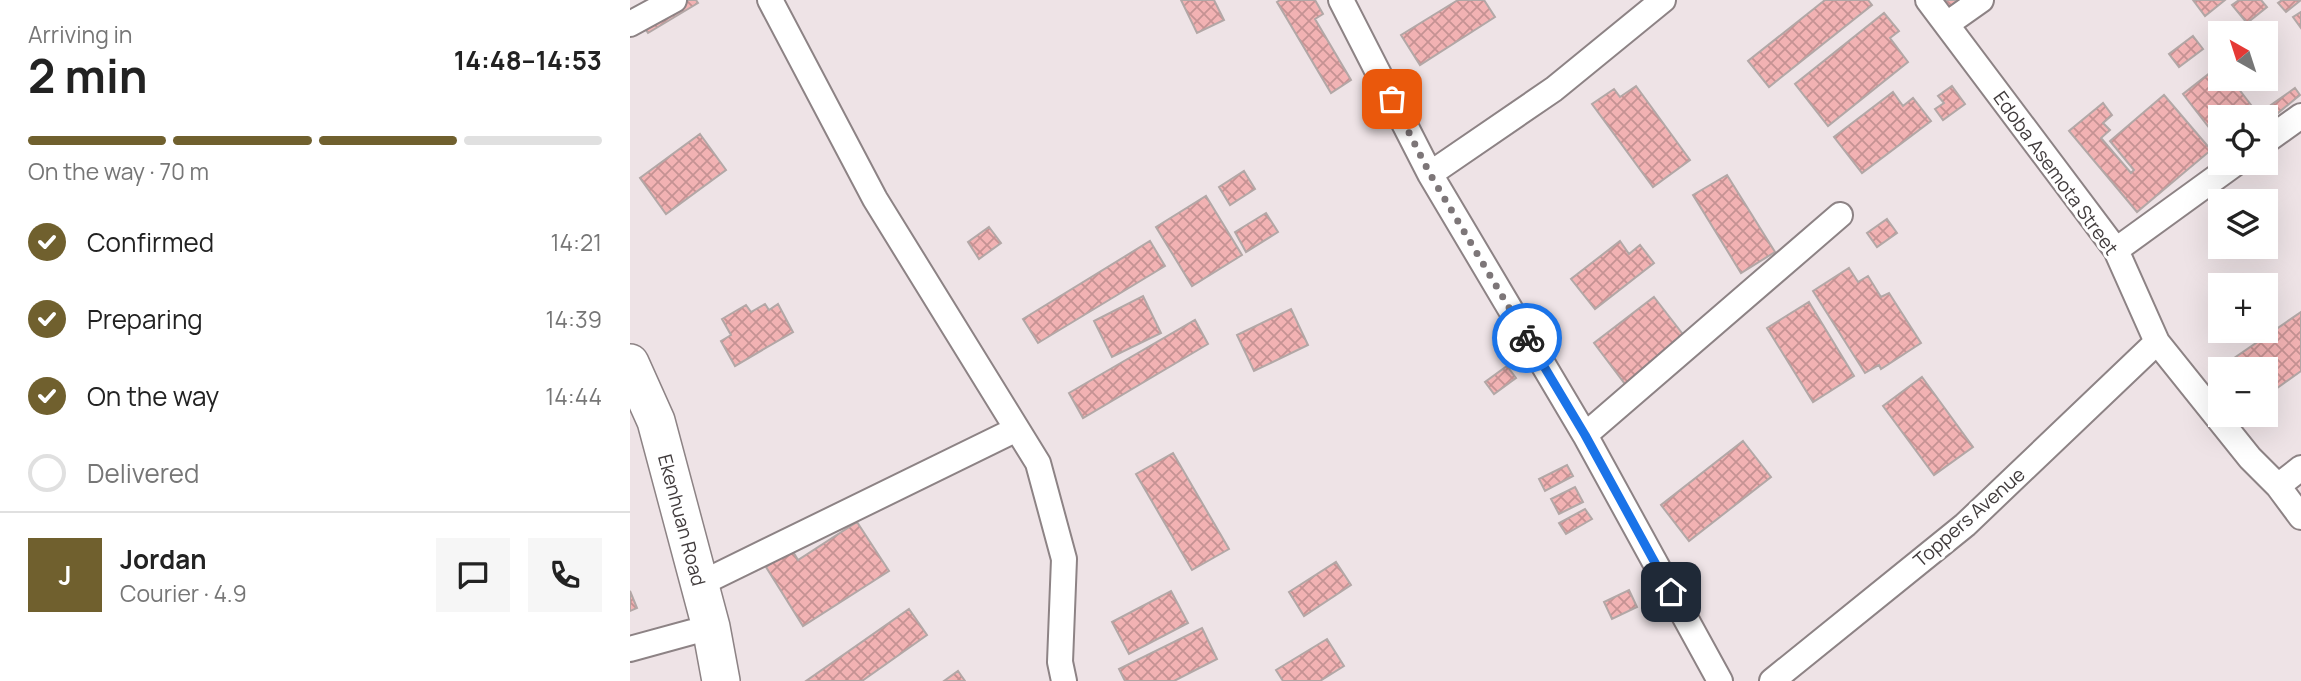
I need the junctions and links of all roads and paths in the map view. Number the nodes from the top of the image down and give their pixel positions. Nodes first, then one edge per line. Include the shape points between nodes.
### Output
1 (674, 0) edge
2 (770, 0) edge
3 (1341, 0) edge
4 (1662, 0) edge
5 (1928, 0) edge
6 (1981, 0) edge
7 (630, 24) edge
8 (1947, 24) junction
9 (2301, 116) edge
10 (2278, 132) edge
11 (1430, 174) junction
12 (2219, 175) edge
13 (1840, 215) dead end
14 (2116, 250) junction
15 (2157, 342) junction
16 (630, 363) edge
17 (630, 420) edge
18 (1017, 429) junction
19 (1585, 435) junction
20 (2301, 468) edge
21 (2278, 486) junction
22 (2301, 517) edge
23 (700, 584) junction
24 (692, 632) junction
25 (630, 649) edge
26 (700, 681) edge
27 (721, 681) edge
28 (1064, 681) edge
29 (1720, 681) edge
30 (1772, 681) edge

1 - 7 street
2 - 18 street via 875,199
3 - 11 street
4 - 11 street via 1554,89
5 - 8 street, Edoba Asemota Street
6 - 8 street
8 - 14 street, Edoba Asemota Street
9 - 10 street
11 - 19 street
12 - 14 street
13 - 19 street
14 - 15 street, Edoba Asemota Street
15 - 21 street, Edoba Asemota Street
15 - 30 street, Toppers Avenue via 1965,525
16 - 23 main road, Ekenhuan Road via 656,421
17 - 24 main road, Ekenhuan Road
18 - 23 street
18 - 28 street via 1038,463 1064,559 1060,662
19 - 29 street
20 - 21 street
21 - 22 street, Edoba Asemota Street
23 - 27 main road, Ekenhuan Road
24 - 25 street
24 - 26 main road, Ekenhuan Road

